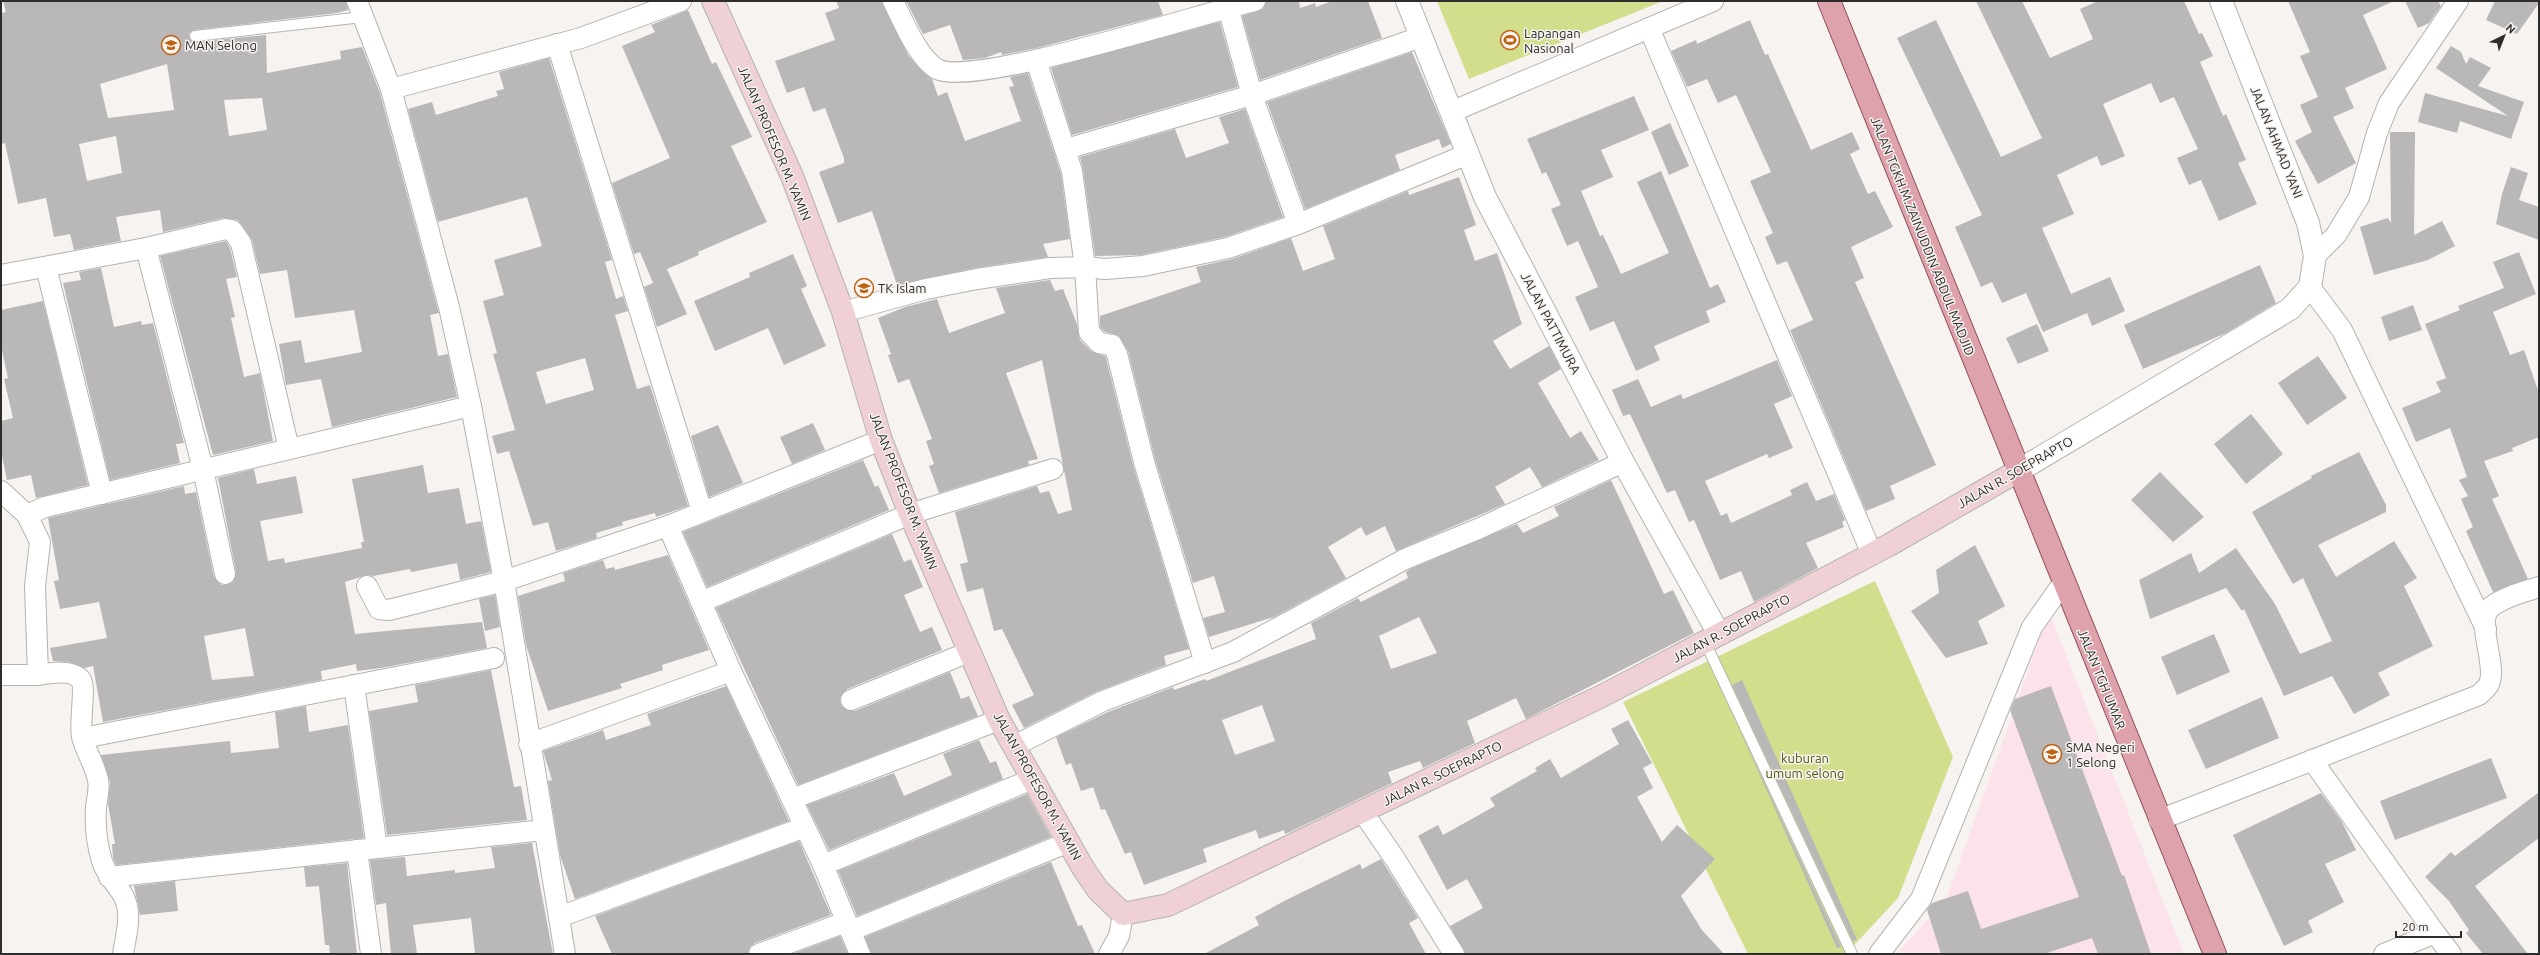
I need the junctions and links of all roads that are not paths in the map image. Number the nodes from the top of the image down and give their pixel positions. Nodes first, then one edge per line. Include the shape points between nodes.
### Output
1 (681, 1) edge
2 (713, 1) edge
3 (893, 1) edge
4 (1255, 1) edge
5 (1406, 1) edge
6 (1713, 1) edge
7 (1829, 1) edge
8 (2220, 1) edge
9 (2458, 1) edge
10 (1228, 7) junction
11 (360, 9) edge
12 (1649, 28) junction
13 (195, 36) dead end
14 (1421, 37) junction
15 (558, 44) junction
16 (1036, 60) junction
17 (391, 89) junction
18 (1252, 95) junction
19 (1451, 112) junction
20 (1066, 149) junction
21 (1468, 154) junction
22 (1298, 224) junction
23 (146, 248) junction
24 (2315, 256) junction
25 (46, 267) junction
26 (1084, 267) junction
27 (1, 275) edge
28 (2310, 287) junction
29 (843, 312) junction
30 (471, 406) junction
31 (881, 440) junction
32 (289, 449) junction
33 (1623, 462) junction
34 (203, 469) junction
35 (1053, 469) dead end
36 (2018, 470) junction
37 (1, 491) edge
38 (102, 494) junction
39 (702, 512) junction
40 (910, 514) junction
41 (27, 516) junction
42 (668, 526) junction
43 (1872, 554) junction
44 (225, 574) dead end
45 (504, 582) junction
46 (2063, 583) junction
47 (367, 586) dead end
48 (2539, 587) edge
49 (701, 602) junction
50 (2486, 629) junction
51 (1712, 638) junction
52 (970, 652) junction
53 (494, 658) dead end
54 (1205, 663) junction
55 (731, 671) junction
56 (1, 675) edge
57 (38, 675) junction
58 (354, 685) junction
59 (851, 700) dead end
60 (999, 720) junction
61 (82, 738) junction
62 (529, 744) junction
63 (1014, 746) junction
64 (2312, 760) junction
65 (1033, 780) junction
66 (792, 799) junction
67 (1362, 811) junction
68 (2159, 820) junction
69 (806, 827) junction
70 (544, 830) junction
71 (1069, 842) junction
72 (377, 848) junction
73 (356, 850) junction
74 (823, 865) junction
75 (109, 877) junction
76 (1123, 914) junction
77 (559, 917) junction
78 (848, 927) junction
79 (2435, 933) junction
80 (1112, 953) edge
81 (123, 954) edge
82 (371, 954) edge
83 (565, 954) edge
84 (759, 954) edge
85 (860, 954) edge
86 (1454, 954) edge
87 (1852, 954) edge
88 (1879, 954) edge
89 (2215, 954) edge
90 (2384, 954) edge
91 (2451, 954) edge

1 - 15 street
2 - 29 main road, JALAN PROFESOR M. YAMIN via 792,176
3 - 16 street via 921,52 936,68 946,72 1008,67
4 - 10 street
5 - 14 street, JALAN PATTIMURA
6 - 12 street
7 - 36 main road, JALAN TGKH.M.ZAINUDDIN ABDUL MADJID
8 - 24 street, JALAN AHMAD YANI via 2297,189
9 - 24 street via 2389,103 2377,133 2359,197 2336,235
10 - 16 street
10 - 18 street
11 - 13 lane
11 - 17 street
12 - 19 street
12 - 43 street
14 - 18 street
14 - 19 street, JALAN PATTIMURA
15 - 17 street
15 - 39 street
16 - 20 street
17 - 30 street via 449,307
18 - 20 street
18 - 22 street
19 - 21 street, JALAN PATTIMURA
20 - 26 street via 1074,185
21 - 22 street
21 - 33 street, JALAN PATTIMURA via 1485,198
22 - 26 street via 1228,248 1143,266 1105,269
23 - 25 street
23 - 32 street via 226,228 237,235
23 - 34 street
24 - 28 street, JALAN AHMAD YANI
25 - 27 street
25 - 38 street
26 - 29 street via 1050,268 977,279
26 - 54 street via 1089,332 1099,343 1112,345 1117,354 1144,462
28 - 36 street, JALAN R. SOEPRAPTO via 2290,309
28 - 50 street via 2342,330
29 - 31 main road, JALAN PROFESOR M. YAMIN
30 - 32 street
30 - 45 street
31 - 39 street
31 - 40 main road, JALAN PROFESOR M. YAMIN
32 - 34 street
33 - 51 street, JALAN PATTIMURA
33 - 54 street via 1478,529 1405,559 1233,652
34 - 38 street
34 - 44 street
35 - 40 street
36 - 43 main road, JALAN R. SOEPRAPTO
36 - 46 main road, JALAN TGH UMAR
37 - 41 street
38 - 41 street via 45,507
39 - 42 street
40 - 49 street
40 - 52 main road, JALAN PROFESOR M. YAMIN
41 - 57 street via 40,542 35,586
42 - 45 street
42 - 49 street
43 - 51 main road, JALAN R. SOEPRAPTO
45 - 47 street via 389,610 379,609
45 - 62 street
46 - 68 main road, JALAN TGH UMAR
46 - 88 street via 2032,627 1921,899
48 - 50 street via 2489,607 2484,622
49 - 55 street
50 - 64 street via 2491,675 2489,684 2479,695
51 - 67 main road, JALAN R. SOEPRAPTO via 1604,695
51 - 87 lane
52 - 59 street
52 - 60 main road, JALAN PROFESOR M. YAMIN
53 - 58 street
54 - 63 street via 1103,701
55 - 62 street
55 - 66 street
56 - 57 street
57 - 61 street via 71,674 81,680
58 - 61 street
58 - 72 street
60 - 63 main road, JALAN PROFESOR M. YAMIN
60 - 66 street
61 - 75 street via 98,781 98,836 102,861
62 - 70 street
63 - 65 main road, JALAN PROFESOR M. YAMIN
64 - 68 street
64 - 79 street
65 - 71 main road, JALAN PROFESOR M. YAMIN
65 - 74 street
66 - 69 street
67 - 76 main road, JALAN R. SOEPRAPTO via 1168,905
67 - 86 street
68 - 89 main road, JALAN TGH UMAR
69 - 74 street
69 - 77 street
70 - 72 street
70 - 77 street
71 - 76 main road, JALAN PROFESOR M. YAMIN via 1098,890
71 - 78 street
72 - 73 street
73 - 75 street
73 - 82 street
74 - 78 street
75 - 81 street via 127,906 128,933
76 - 80 street via 1120,936
77 - 83 street
78 - 84 street
78 - 85 street
79 - 90 street
79 - 91 street

